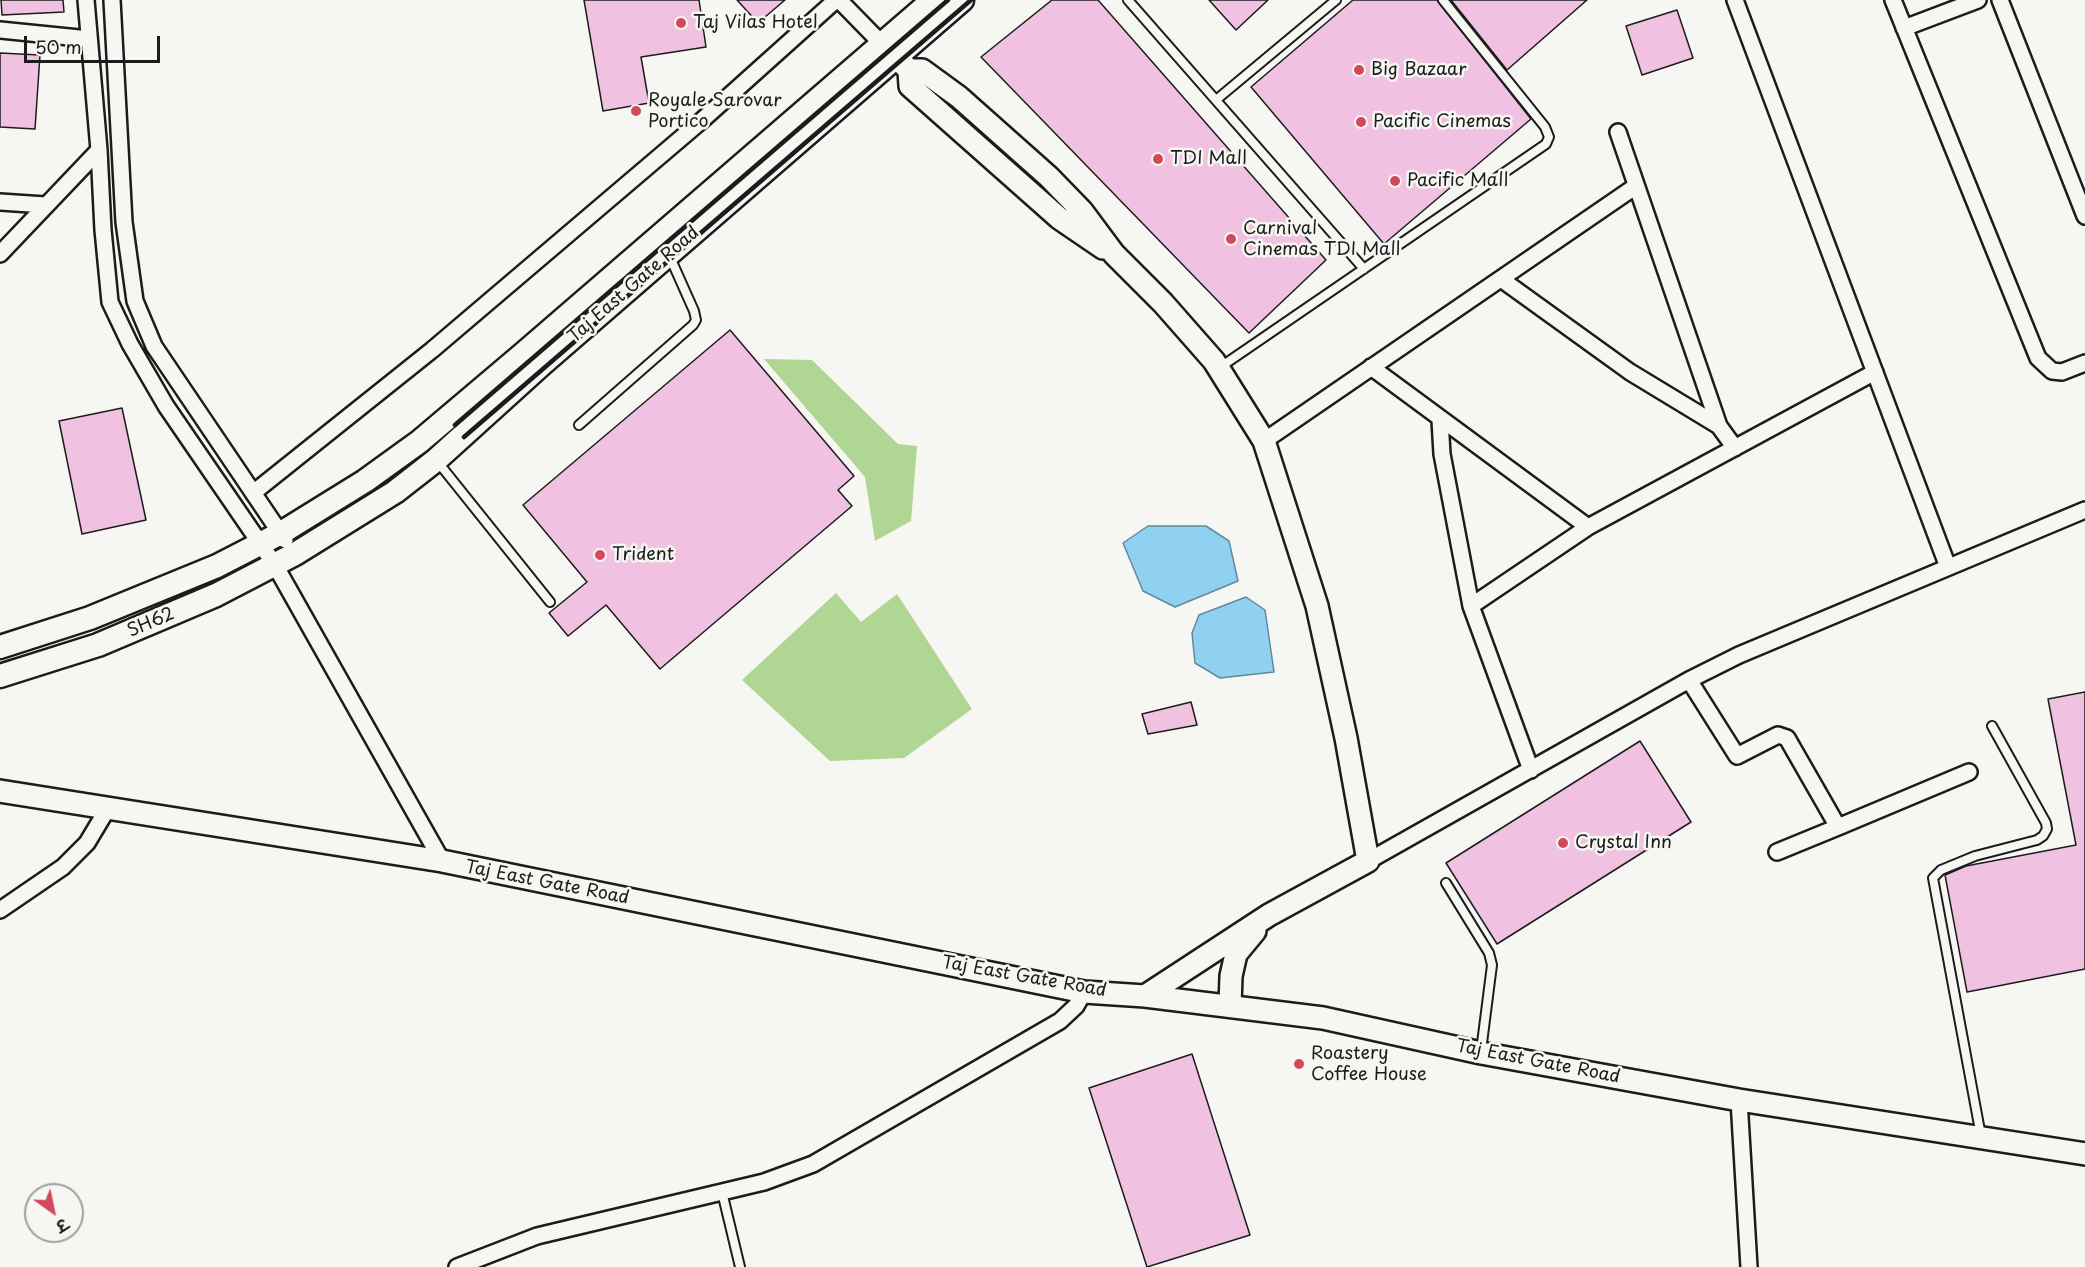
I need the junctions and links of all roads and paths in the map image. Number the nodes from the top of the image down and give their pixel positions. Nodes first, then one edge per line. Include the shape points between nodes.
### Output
1 (86, 0) edge
2 (112, 0) edge
3 (837, 0) edge
4 (933, 0) edge
5 (962, 0) edge
6 (1128, 0) edge
7 (1336, 0) edge
8 (1443, 0) edge
9 (1735, 0) edge
10 (1893, 0) edge
11 (1978, 0) edge
12 (2000, 0) edge
13 (1904, 28) junction
14 (0, 30) edge
15 (88, 39) junction
16 (896, 58) junction
17 (1216, 100) junction
18 (1618, 132) dead end
19 (99, 150) junction
20 (1636, 186) junction
21 (0, 202) edge
22 (45, 205) junction
23 (2085, 216) edge
24 (0, 254) edge
25 (669, 254) junction
26 (1364, 269) junction
27 (1501, 279) junction
28 (2085, 363) edge
29 (1371, 367) junction
30 (1218, 368) junction
31 (1875, 372) junction
32 (1440, 420) junction
33 (579, 425) dead end
34 (1719, 426) junction
35 (1264, 441) junction
36 (1735, 448) junction
37 (436, 460) junction
38 (253, 493) junction
39 (2085, 510) edge
40 (1588, 527) junction
41 (271, 538) junction
42 (295, 554) junction
43 (275, 565) junction
44 (1948, 567) junction
45 (550, 602) dead end
46 (1471, 606) junction
47 (0, 647) edge
48 (0, 676) edge
49 (1689, 680) junction
50 (1992, 726) dead end
51 (1531, 770) junction
52 (1969, 772) dead end
53 (0, 791) edge
54 (108, 808) junction
55 (1838, 827) junction
56 (1777, 852) dead end
57 (442, 861) junction
58 (1368, 861) junction
59 (1446, 883) dead end
60 (0, 910) edge
61 (1269, 915) junction
62 (1084, 992) junction
63 (1144, 996) junction
64 (1230, 1006) junction
65 (1481, 1053) junction
66 (1739, 1100) junction
67 (1981, 1137) junction
68 (2085, 1154) edge
69 (722, 1192) junction
70 (457, 1267) edge
71 (740, 1267) edge
72 (1749, 1267) edge

1 - 15 street
2 - 38 street via 124,222 135,301 154,346
3 - 16 street
3 - 38 street via 441,343
4 - 16 main road, SH62
5 - 16 main road, Taj East Gate Road / SH62
6 - 17 lane
7 - 17 lane
8 - 26 lane via 1549,137 1539,149
9 - 31 street
10 - 13 street
11 - 13 street
12 - 23 street
13 - 28 street via 2038,357 2052,370 2062,372
14 - 15 street
15 - 19 street
16 - 25 main road, Taj East Gate Road / SH62
16 - 30 main road via 922,70 959,97 1027,157 1082,211 1114,254 1163,303
16 - 41 main road, SH62 via 419,442 365,481
17 - 26 lane
18 - 20 street
19 - 22 street
19 - 41 street via 111,302 166,406
20 - 27 street
20 - 34 street
21 - 22 street
22 - 24 street
25 - 33 lane via 696,320
25 - 37 main road, Taj East Gate Road / SH62
26 - 30 lane
27 - 29 street
27 - 34 street via 1630,372
29 - 32 street
29 - 35 street
30 - 35 main road
31 - 36 street
31 - 44 street
32 - 40 street
32 - 46 street via 1442,454
34 - 36 street
35 - 58 main road via 1317,606
36 - 40 street
37 - 42 main road, Taj East Gate Road / SH62 via 356,519
37 - 45 lane
38 - 41 street
39 - 44 street
40 - 46 street
41 - 42 street
41 - 43 street
41 - 47 main road, SH62 via 217,566 90,618
42 - 43 main road, SH62 / SH62
43 - 48 main road, SH62 / SH62 via 216,595 98,645
43 - 57 street
44 - 49 street
46 - 51 street
49 - 51 street
49 - 55 street via 1737,756 1778,735 1784,736
50 - 67 lane via 2046,829 2037,840 1975,856 1941,870 1933,878
51 - 58 street
52 - 55 street
53 - 54 main road, Taj East Gate Road
54 - 57 main road, Taj East Gate Road
54 - 60 street via 87,843 63,867
55 - 56 street
57 - 62 main road, Taj East Gate Road
58 - 61 main road
59 - 65 lane via 1489,953 1492,965
61 - 63 main road
61 - 64 main road via 1236,954
62 - 63 main road, Taj East Gate Road
62 - 69 street via 1060,1021 813,1164
63 - 64 main road, Taj East Gate Road
64 - 65 main road, Taj East Gate Road via 1323,1018
65 - 66 main road, Taj East Gate Road
66 - 67 main road, Taj East Gate Road
66 - 72 street
67 - 68 main road, Taj East Gate Road
69 - 70 street via 537,1236
69 - 71 lane

